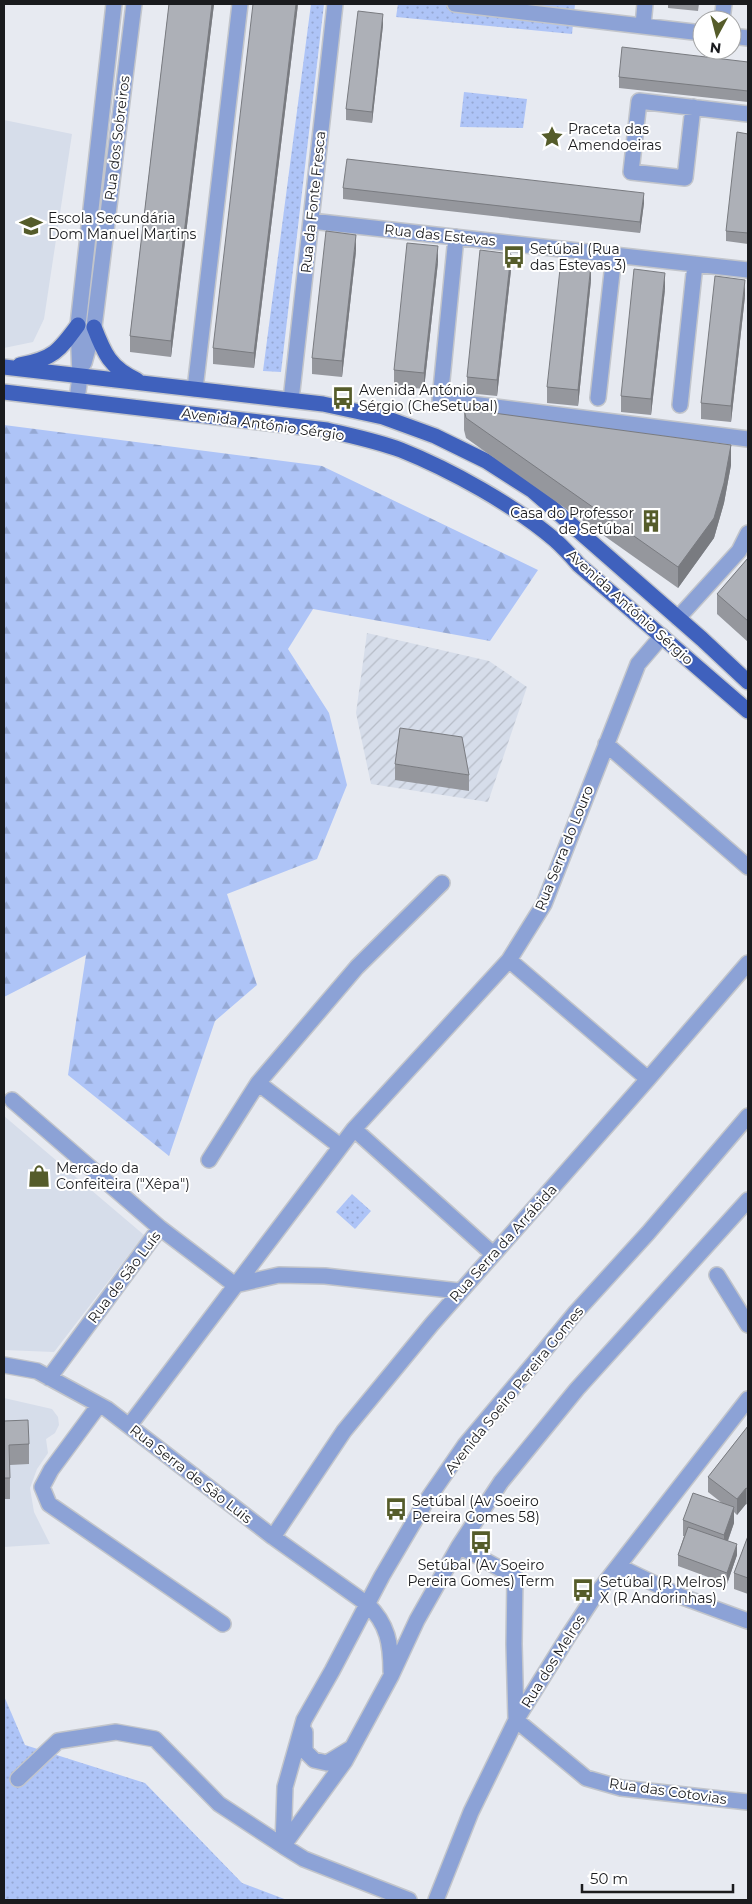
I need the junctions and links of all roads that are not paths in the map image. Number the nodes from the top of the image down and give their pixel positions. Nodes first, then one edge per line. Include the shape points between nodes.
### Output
1 (114, 4) edge
2 (134, 4) edge
3 (240, 4) edge
4 (335, 4) edge
5 (455, 4) edge
6 (645, 4) edge
7 (643, 26) junction
8 (692, 32) edge
9 (693, 107) junction
10 (748, 114) edge
11 (311, 221) junction
12 (456, 237) junction
13 (614, 255) junction
14 (695, 264) junction
15 (748, 270) edge
16 (78, 324) junction
17 (94, 326) junction
18 (4, 367) edge
19 (80, 376) junction
20 (145, 384) junction
21 (195, 389) junction
22 (4, 392) edge
23 (598, 398) dead end
24 (77, 400) junction
25 (291, 400) junction
26 (680, 405) dead end
27 (748, 439) edge
28 (747, 541) edge
29 (678, 618) junction
30 (662, 636) junction
31 (748, 682) edge
32 (748, 712) edge
33 (606, 744) junction
34 (748, 867) edge
35 (442, 883) dead end
36 (509, 960) junction
37 (748, 963) edge
38 (648, 1079) junction
39 (258, 1083) junction
40 (12, 1100) dead end
41 (748, 1116) edge
42 (354, 1129) junction
43 (340, 1146) junction
44 (209, 1160) dead end
45 (748, 1200) edge
46 (160, 1228) junction
47 (493, 1254) junction
48 (717, 1275) dead end
49 (235, 1285) junction
50 (459, 1291) junction
51 (748, 1324) edge
52 (4, 1365) edge
53 (49, 1378) junction
54 (748, 1399) edge
55 (99, 1405) junction
56 (130, 1426) junction
57 (273, 1537) junction
58 (459, 1546) junction
59 (618, 1566) junction
60 (367, 1604) junction
61 (748, 1621) edge
62 (223, 1624) dead end
63 (391, 1676) junction
64 (304, 1720) junction
65 (516, 1720) junction
66 (353, 1746) junction
67 (18, 1779) dead end
68 (748, 1802) edge
69 (283, 1846) junction
70 (409, 1900) edge
71 (436, 1900) edge

1 - 16 street, Rua dos Sobreiros
2 - 17 street, Rua dos Sobreiros
3 - 21 street
4 - 11 street, Rua da Fonte Fresca
5 - 7 street
6 - 7 street
7 - 8 street
9 - 9 street via 639,101 631,172 685,178
9 - 10 street
11 - 12 street, Rua das Estevas
11 - 25 street, Rua da Fonte Fresca
12 - 13 street, Rua das Estevas
12 - 27 street via 440,400
13 - 14 street, Rua das Estevas
13 - 23 street
14 - 15 street, Rua das Estevas
14 - 26 street
16 - 18 main road via 55,352 40,361
16 - 19 street, Rua dos Sobreiros
17 - 19 street, Rua dos Sobreiros
17 - 20 main road via 105,355 114,366
18 - 19 main road, Avenida António Sérgio
19 - 20 main road, Avenida António Sérgio
19 - 24 street
20 - 21 main road, Avenida António Sérgio
21 - 25 main road, Avenida António Sérgio
22 - 24 main road, Avenida António Sérgio
24 - 30 main road, Avenida António Sérgio via 327,430 400,450 466,481 556,540
25 - 29 main road, Avenida António Sérgio via 383,417 435,436 486,461 533,492
28 - 29 street
29 - 31 main road, Avenida António Sérgio
30 - 32 main road, Avenida António Sérgio
30 - 33 street, Rua Serra do Louro via 638,664
33 - 34 street
33 - 36 street, Rua Serra do Louro via 544,904
35 - 39 street via 357,967
36 - 38 street
36 - 42 street, Rua Serra do Louro
37 - 38 street, Rua Serra da Arrábida
38 - 47 street, Rua Serra da Arrábida
39 - 43 street
39 - 44 street
40 - 46 street
41 - 60 street, Avenida Soeiro Pereira Gomes via 576,1312 465,1445 425,1503
42 - 43 street, Rua Serra do Louro
42 - 47 street
43 - 49 street, Rua Serra do Louro
45 - 58 street via 577,1389 501,1482
46 - 49 street, Rua de São Luís
46 - 53 street, Rua de São Luís
47 - 50 street, Rua Serra da Arrábida
48 - 51 street
49 - 50 street via 280,1275 325,1276
49 - 56 street, Rua Serra do Louro
50 - 57 street, Rua Serra da Arrábida via 344,1431
52 - 53 street, Rua Serra de São Luis via 37,1371
53 - 55 street, Rua Serra de São Luis
54 - 59 street, Rua dos Melros
55 - 56 street, Rua Serra de São Luis
55 - 62 street via 46,1478 42,1487 49,1504
56 - 57 street, Rua Serra de São Luis
57 - 60 street, Rua Serra de São Luis
58 - 63 street via 417,1620
58 - 65 street via 515,1577
59 - 61 street via 680,1596
59 - 65 street, Rua dos Melros via 594,1596
60 - 63 street, Rua Serra de São Luis via 385,1627 391,1646
60 - 64 street, Avenida Soeiro Pereira Gomes
63 - 66 street
64 - 66 street via 306,1752 314,1760 327,1763
64 - 69 street, Avenida Soeiro Pereira Gomes via 285,1787
65 - 68 street, Rua das Cotovias via 586,1778 621,1788
65 - 71 street, Rua dos Melros via 471,1812
66 - 69 street
67 - 69 street via 58,1741 116,1732 155,1739 218,1804
69 - 70 street via 304,1858

